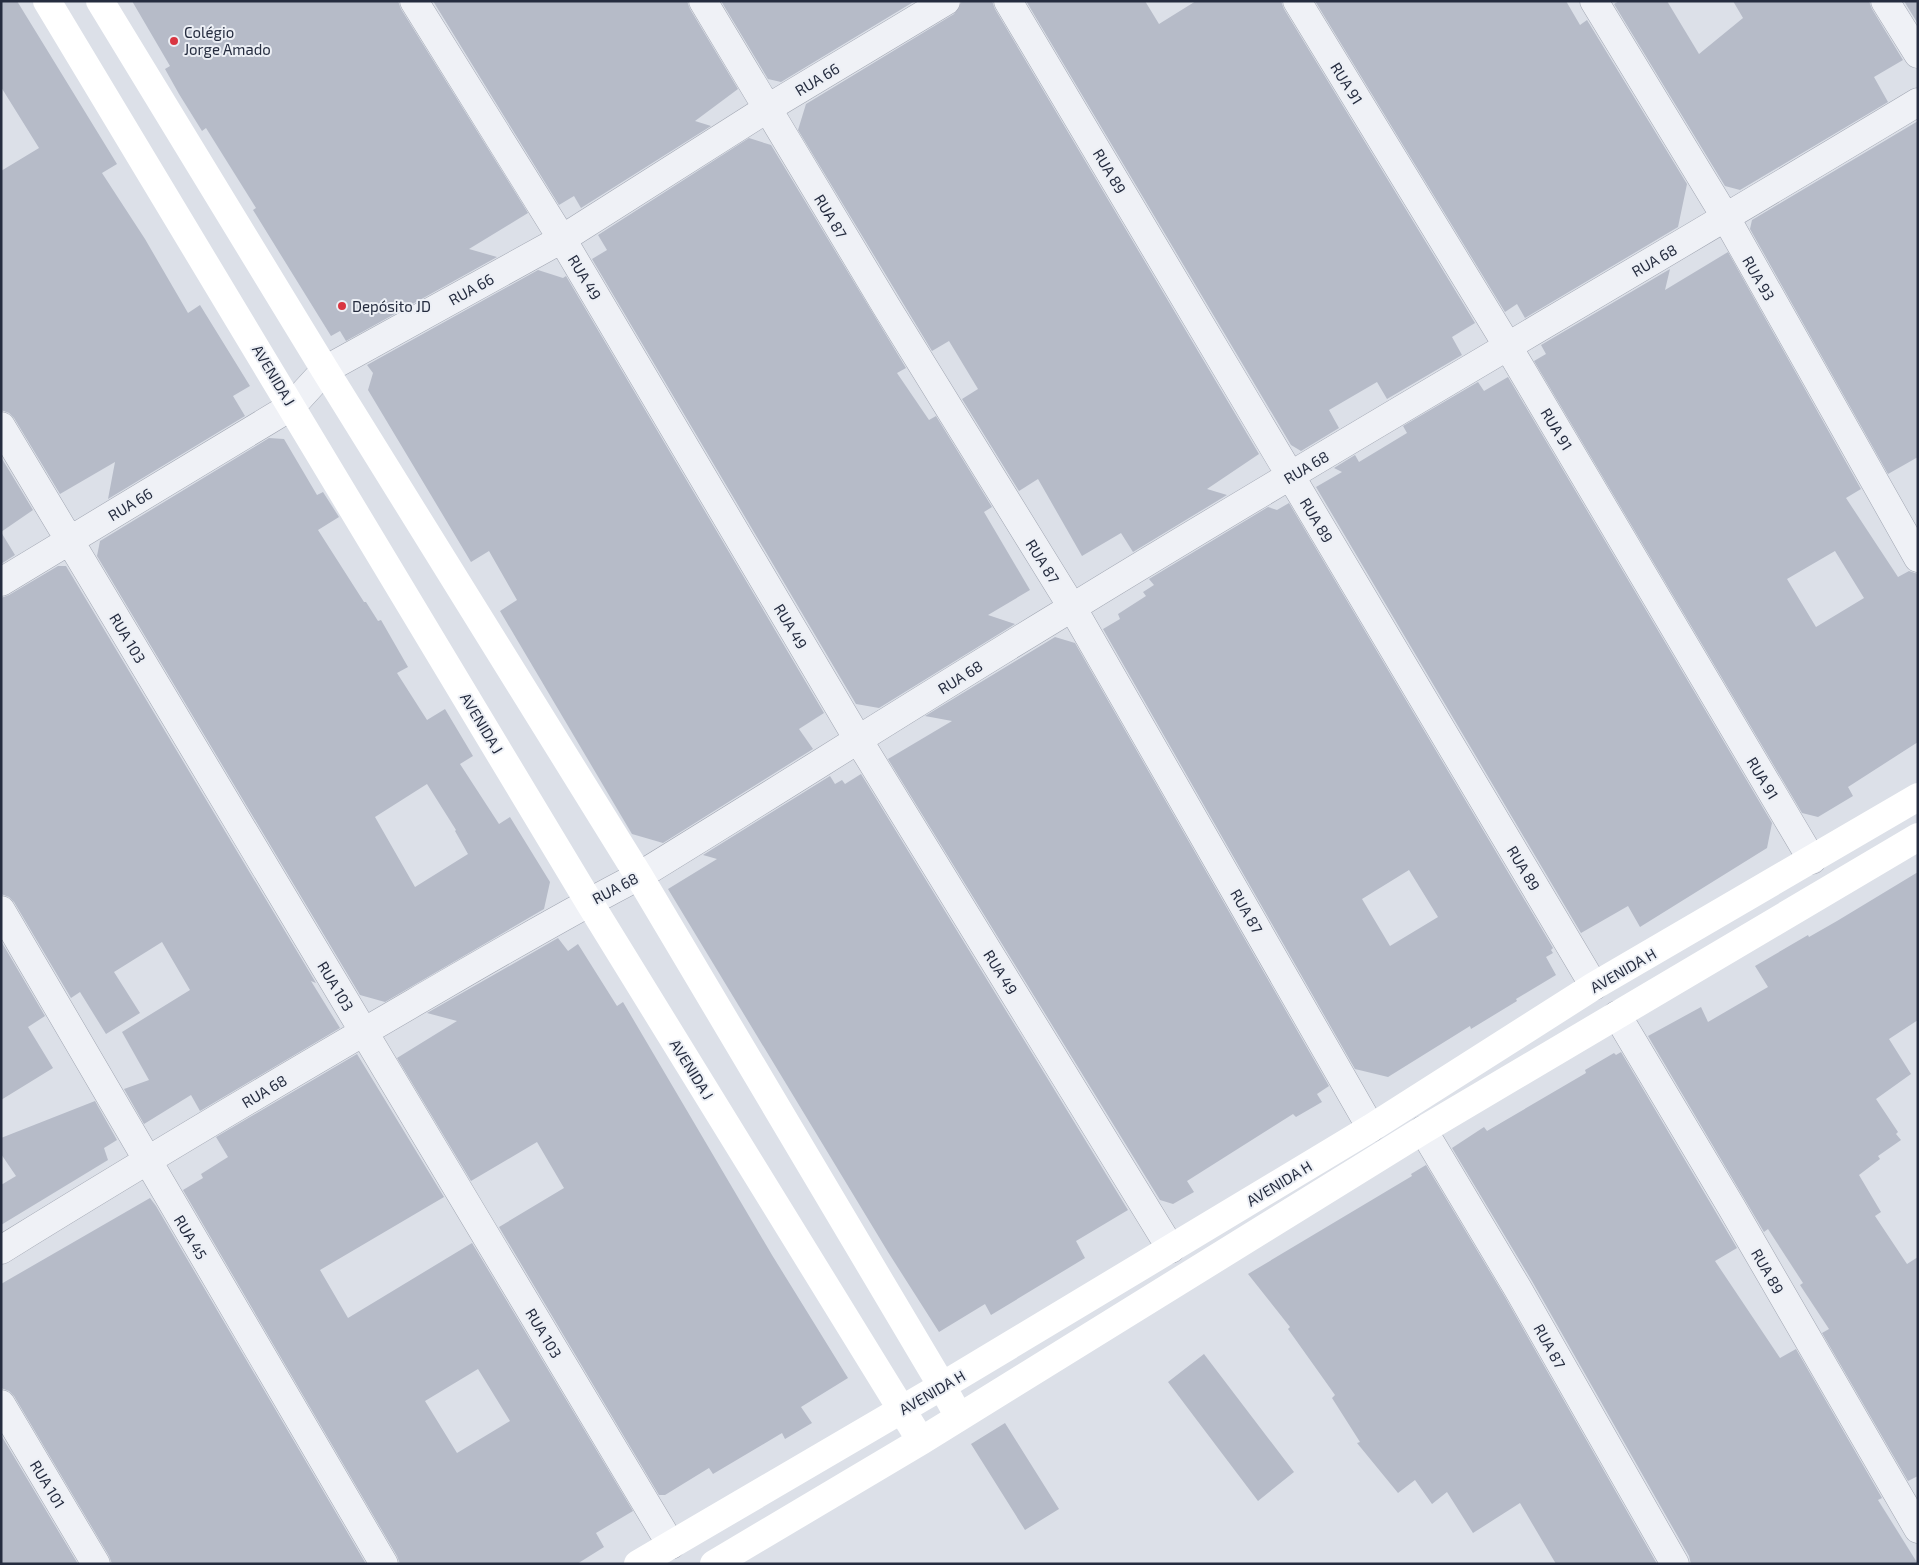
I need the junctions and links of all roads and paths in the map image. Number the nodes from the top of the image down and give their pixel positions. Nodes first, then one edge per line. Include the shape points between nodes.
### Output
1 (47, 1) edge
2 (100, 1) edge
3 (414, 1) edge
4 (703, 1) edge
5 (946, 1) edge
6 (1008, 1) edge
7 (1297, 1) edge
8 (1594, 1) edge
9 (1885, 1) edge
10 (1918, 54) edge
11 (1918, 102) edge
12 (768, 108) junction
13 (1726, 218) junction
14 (562, 239) junction
15 (1507, 345) junction
16 (325, 370) junction
17 (292, 406) junction
18 (1, 426) edge
19 (1291, 476) junction
20 (70, 540) junction
21 (1918, 558) edge
22 (1, 582) edge
23 (1072, 607) junction
24 (859, 741) junction
25 (1918, 797) edge
26 (1918, 837) edge
27 (1812, 860) junction
28 (639, 876) junction
29 (589, 902) junction
30 (1, 910) edge
31 (1594, 986) junction
32 (1617, 1015) junction
33 (364, 1032) junction
34 (1371, 1128) junction
35 (1423, 1130) junction
36 (146, 1160) junction
37 (1171, 1249) junction
38 (1, 1250) edge
39 (942, 1386) junction
40 (1, 1404) edge
41 (902, 1409) junction
42 (958, 1418) junction
43 (920, 1442) junction
44 (1918, 1529) edge
45 (670, 1545) junction
46 (96, 1564) edge
47 (384, 1564) edge
48 (638, 1564) edge
49 (714, 1564) edge
50 (1675, 1564) edge

1 - 17 street, AVENIDA J
2 - 16 street
3 - 14 street, RUA 49
4 - 12 street, RUA 87
5 - 12 street, RUA 66
6 - 19 street, RUA 89
7 - 15 street, RUA 91
8 - 13 street, RUA 93
9 - 10 street
11 - 13 street, RUA 68
12 - 14 street, RUA 66
12 - 23 street, RUA 87
13 - 15 street, RUA 68
13 - 21 street, RUA 93
14 - 16 street, RUA 66
14 - 24 street, RUA 49
15 - 19 street, RUA 68
15 - 27 street, RUA 91
16 - 17 street, RUA 66
16 - 28 street
17 - 20 street, RUA 66
17 - 29 street, AVENIDA J
18 - 20 street, RUA 103
19 - 23 street, RUA 68
19 - 31 street, RUA 89
20 - 22 street, RUA 66
20 - 33 street, RUA 103
23 - 24 street, RUA 68
23 - 34 street, RUA 87
24 - 28 street, RUA 68
24 - 37 street, RUA 49
25 - 27 street, AVENIDA H
26 - 32 street, AVENIDA H
27 - 31 street, AVENIDA H
28 - 29 street, RUA 68
28 - 39 street
29 - 33 street, RUA 68
29 - 41 street, AVENIDA J
30 - 36 street, RUA 45
31 - 34 street, AVENIDA H
32 - 35 street, AVENIDA H
32 - 44 street, RUA 89
33 - 36 street, RUA 68
33 - 45 street, RUA 103
34 - 37 street, AVENIDA H
35 - 42 street, AVENIDA H
35 - 50 street, RUA 87
36 - 38 street, RUA 68
36 - 47 street, RUA 45
37 - 39 street, AVENIDA H
39 - 41 street, AVENIDA H
39 - 42 street
40 - 46 street, RUA 101
41 - 43 street, AVENIDA J
41 - 45 street, AVENIDA H
42 - 43 street, AVENIDA H
43 - 49 street, AVENIDA H
45 - 48 street, AVENIDA H

